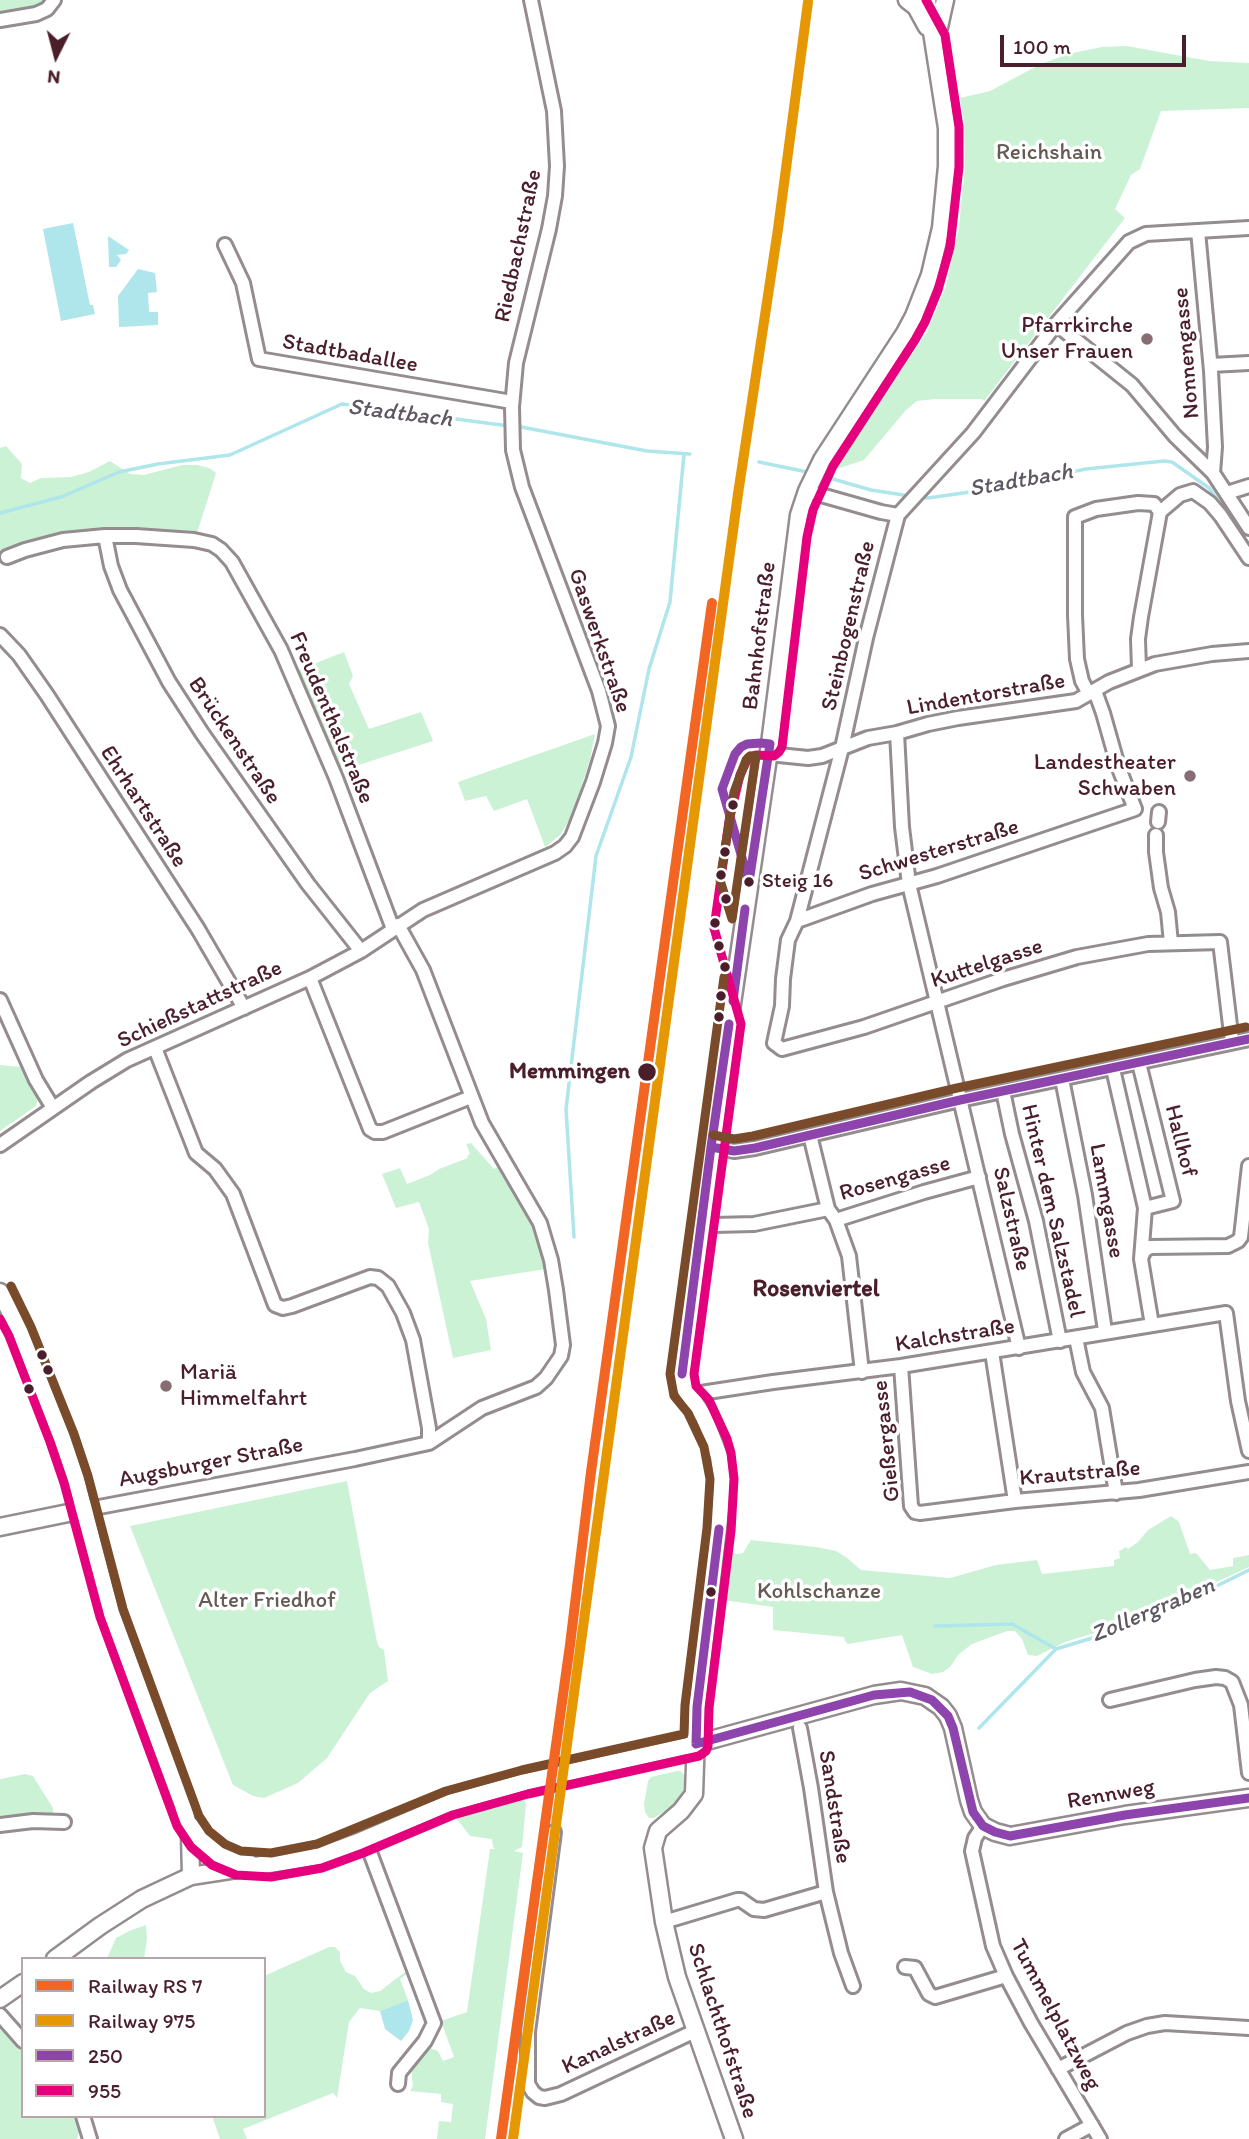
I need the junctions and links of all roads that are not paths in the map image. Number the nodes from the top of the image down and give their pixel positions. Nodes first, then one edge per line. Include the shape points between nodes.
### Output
1 (54, 0) edge
2 (531, 0) edge
3 (907, 0) edge
4 (927, 0) edge
5 (945, 0) edge
6 (0, 20) edge
7 (933, 38) junction
8 (1249, 228) edge
9 (1198, 231) junction
10 (225, 245) dead end
11 (1056, 324) junction
12 (1249, 363) edge
13 (1210, 365) junction
14 (512, 402) junction
15 (511, 418) joint
16 (1210, 484) junction
17 (809, 486) junction
18 (1249, 486) edge
19 (1227, 493) junction
20 (1160, 512) junction
21 (898, 515) junction
22 (1249, 528) edge
23 (105, 536) junction
24 (7, 557) dead end
25 (1249, 558) edge
26 (0, 635) edge
27 (1249, 651) edge
28 (1139, 669) junction
29 (1092, 692) junction
30 (897, 733) junction
31 (842, 748) junction
32 (769, 754) junction
33 (1158, 823) dead end
34 (909, 884) junction
35 (423, 910) joint
36 (797, 921) junction
37 (396, 927) junction
38 (1171, 943) junction
39 (361, 951) junction
40 (310, 978) junction
41 (0, 1000) edge
42 (936, 1002) junction
43 (244, 1008) junction
44 (1249, 1039) edge
45 (1232, 1042) junction
46 (775, 1043) joint
47 (155, 1048) junction
48 (1139, 1063) junction
49 (1113, 1069) junction
50 (1062, 1079) junction
51 (1003, 1091) junction
52 (471, 1097) junction
53 (960, 1100) junction
54 (53, 1108) junction
55 (810, 1135) junction
56 (0, 1145) edge
57 (711, 1147) junction
58 (1249, 1166) edge
59 (979, 1177) junction
60 (1145, 1208) junction
61 (828, 1209) junction
62 (836, 1220) junction
63 (702, 1224) junction
64 (1141, 1259) junction
65 (0, 1292) edge
66 (1152, 1325) junction
67 (1105, 1331) junction
68 (1059, 1336) junction
69 (1076, 1338) junction
70 (1019, 1348) junction
71 (992, 1352) junction
72 (901, 1366) junction
73 (862, 1372) junction
74 (688, 1395) junction
75 (429, 1443) junction
76 (1249, 1451) edge
77 (1249, 1472) edge
78 (1116, 1493) junction
79 (1015, 1502) junction
80 (83, 1510) junction
81 (915, 1512) joint
82 (0, 1527) edge
83 (1110, 1700) dead end
84 (800, 1728) dead end
85 (696, 1744) junction
86 (1249, 1773) edge
87 (1249, 1798) edge
88 (64, 1822) dead end
89 (188, 1822) junction
90 (0, 1825) edge
91 (984, 1826) junction
92 (554, 1832) dead end
93 (365, 1839) junction
94 (272, 1865) junction
95 (191, 1876) junction
96 (826, 1892) junction
97 (664, 1922) junction
98 (58, 1957) edge
99 (905, 1967) dead end
100 (1006, 1976) junction
101 (21, 1984) edge
102 (853, 1986) dead end
103 (0, 1999) edge
104 (0, 2015) edge
105 (1249, 2028) edge
106 (695, 2031) junction
107 (21, 2039) edge
108 (1058, 2069) junction
109 (398, 2084) dead end
110 (84, 2118) edge
111 (1092, 2125) junction
112 (90, 2139) edge
113 (734, 2139) edge
114 (1066, 2139) edge
115 (1100, 2139) edge

1 - 6 street via 36,14
2 - 14 street, Riedbachstraße via 554,111 557,166 552,211
3 - 7 street
4 - 7 street, Bahnhofstraße
5 - 7 street, Bahnhofstraße
7 - 17 street, Bahnhofstraße via 947,166 941,228 930,275 905,334
8 - 9 street, Steinbogenstraße
9 - 11 street, Steinbogenstraße via 1146,234 1129,242
9 - 13 street, Nonnengasse
10 - 14 street, Stadtbadallee via 243,283 259,359
11 - 16 street via 1132,385
11 - 21 street, Steinbogenstraße via 980,424
12 - 13 street
13 - 16 street, Nonnengasse via 1215,447
14 - 15 street, Riedbachstraße
15 - 35 street, Gaswerkstraße via 522,487 601,699 608,734 565,846
16 - 19 street
16 - 20 street via 1180,495
16 - 25 street via 1221,516
17 - 21 street, Steinbogenstraße
17 - 32 street, Bahnhofstraße via 795,535
18 - 19 street
19 - 22 street
20 - 28 street via 1138,639
20 - 29 street via 1154,504 1138,503 1075,517 1077,659 1082,681
21 - 31 street, Steinbogenstraße
23 - 24 street via 63,540
23 - 37 street, Freudenthalstraße via 203,541 232,562 281,650
23 - 39 street, Brückenstraße via 120,590 169,682 308,884
26 - 43 street, Ehrhartstraße via 41,686
27 - 28 street, Lindentorstraße via 1171,660
28 - 29 street, Lindentorstraße
29 - 30 street, Lindentorstraße via 1069,702 958,718
29 - 34 street, Schwesterstraße via 1135,809
30 - 31 street, Lindentorstraße
30 - 34 street, Salzstraße
31 - 32 street, Lindentorstraße via 808,758
31 - 36 street, Steinbogenstraße
32 - 57 street, Bahnhofstraße
33 - 38 street via 1156,852
34 - 36 street, Schwesterstraße
34 - 42 street, Salzstraße
35 - 37 street, Schießstattstraße
36 - 46 street, Steinbogenstraße via 788,940
37 - 39 street, Schießstattstraße
37 - 52 street, Freudenthalstraße via 423,970
38 - 42 street, Kuttelgasse via 1077,957
38 - 45 street, Kuttelgasse via 1220,942
39 - 40 street, Schießstattstraße
40 - 43 street, Schießstattstraße
40 - 52 street via 370,1129 398,1128
41 - 54 street
42 - 46 street, Kuttelgasse via 782,1049
42 - 53 street, Salzstraße
43 - 47 street, Schießstattstraße
44 - 45 street
45 - 48 street
47 - 54 street, Schießstattstraße via 117,1066
47 - 75 street via 196,1153 233,1194 275,1305 292,1306 370,1277 388,1286 413,1340
48 - 49 street
48 - 60 street, Hallhof via 1173,1201
49 - 50 street
49 - 60 street
50 - 51 street
50 - 67 street, Lammgasse
51 - 53 street
51 - 68 street, Hinter dem Salzstadel
52 - 75 street, Freudenthalstraße via 540,1223 551,1260 563,1345 561,1356 536,1387 482,1408
53 - 55 street
53 - 59 street, Salzstraße via 976,1141
54 - 56 street, Schießstattstraße
55 - 57 street via 734,1151
55 - 61 street
57 - 63 street, Bahnhofstraße
58 - 64 street via 1238,1241 1228,1246 1150,1247
59 - 62 street, Rosengasse
59 - 70 street, Salzstraße
60 - 64 street
61 - 62 street, Rosengasse
61 - 63 street, Rosengasse via 754,1224
62 - 73 street via 849,1256
63 - 74 street, Bahnhofstraße via 682,1374
64 - 66 street
65 - 80 street via 44,1390
66 - 67 street, Kalchstraße
66 - 76 street, Kalchstraße via 1227,1313
67 - 69 street, Kalchstraße
68 - 69 street, Kalchstraße
68 - 70 street, Kalchstraße
69 - 78 street via 1083,1372 1102,1408
70 - 71 street, Kalchstraße
71 - 72 street, Kalchstraße
71 - 79 street
72 - 73 street, Kalchstraße
72 - 81 street, Gießergasse
73 - 74 street, Kalchstraße
74 - 85 street, Schlachthofstraße via 711,1432 722,1479 696,1707
75 - 80 street, Augsburger Straße
77 - 78 street, Krautstraße
78 - 79 street, Krautstraße
79 - 81 street, Krautstraße
80 - 82 street, Augsburger Straße
80 - 89 street via 115,1625
83 - 86 street via 1195,1680 1225,1678 1232,1682 1241,1705
84 - 96 street, Sandstraße
85 - 91 street via 874,1695 918,1694 948,1716 968,1800
85 - 93 street via 449,1803
85 - 97 street, Schlachthofstraße via 694,1794 654,1839
87 - 91 street, Rennweg via 1010,1836
88 - 90 street
89 - 94 street via 219,1855 238,1863
89 - 95 street
91 - 100 street, Tummelplatzweg via 975,1838 973,1859 990,1936
92 - 106 street, Kanalstraße via 528,2032 527,2084 539,2097 561,2094
93 - 94 street via 320,1856
93 - 109 street via 434,2022 399,2073
94 - 95 street
95 - 98 street via 142,1899
96 - 97 street, Sandstraße via 764,1910 737,1900
96 - 102 street, Sandstraße
97 - 106 street, Schlachthofstraße
99 - 100 street via 915,1968 935,1997
100 - 108 street, Tummelplatzweg
101 - 103 street
104 - 107 street
105 - 108 street via 1147,2026
106 - 113 street, Schlachthofstraße
108 - 111 street, Tummelplatzweg
110 - 112 street
111 - 114 street
111 - 115 street, Tummelplatzweg

